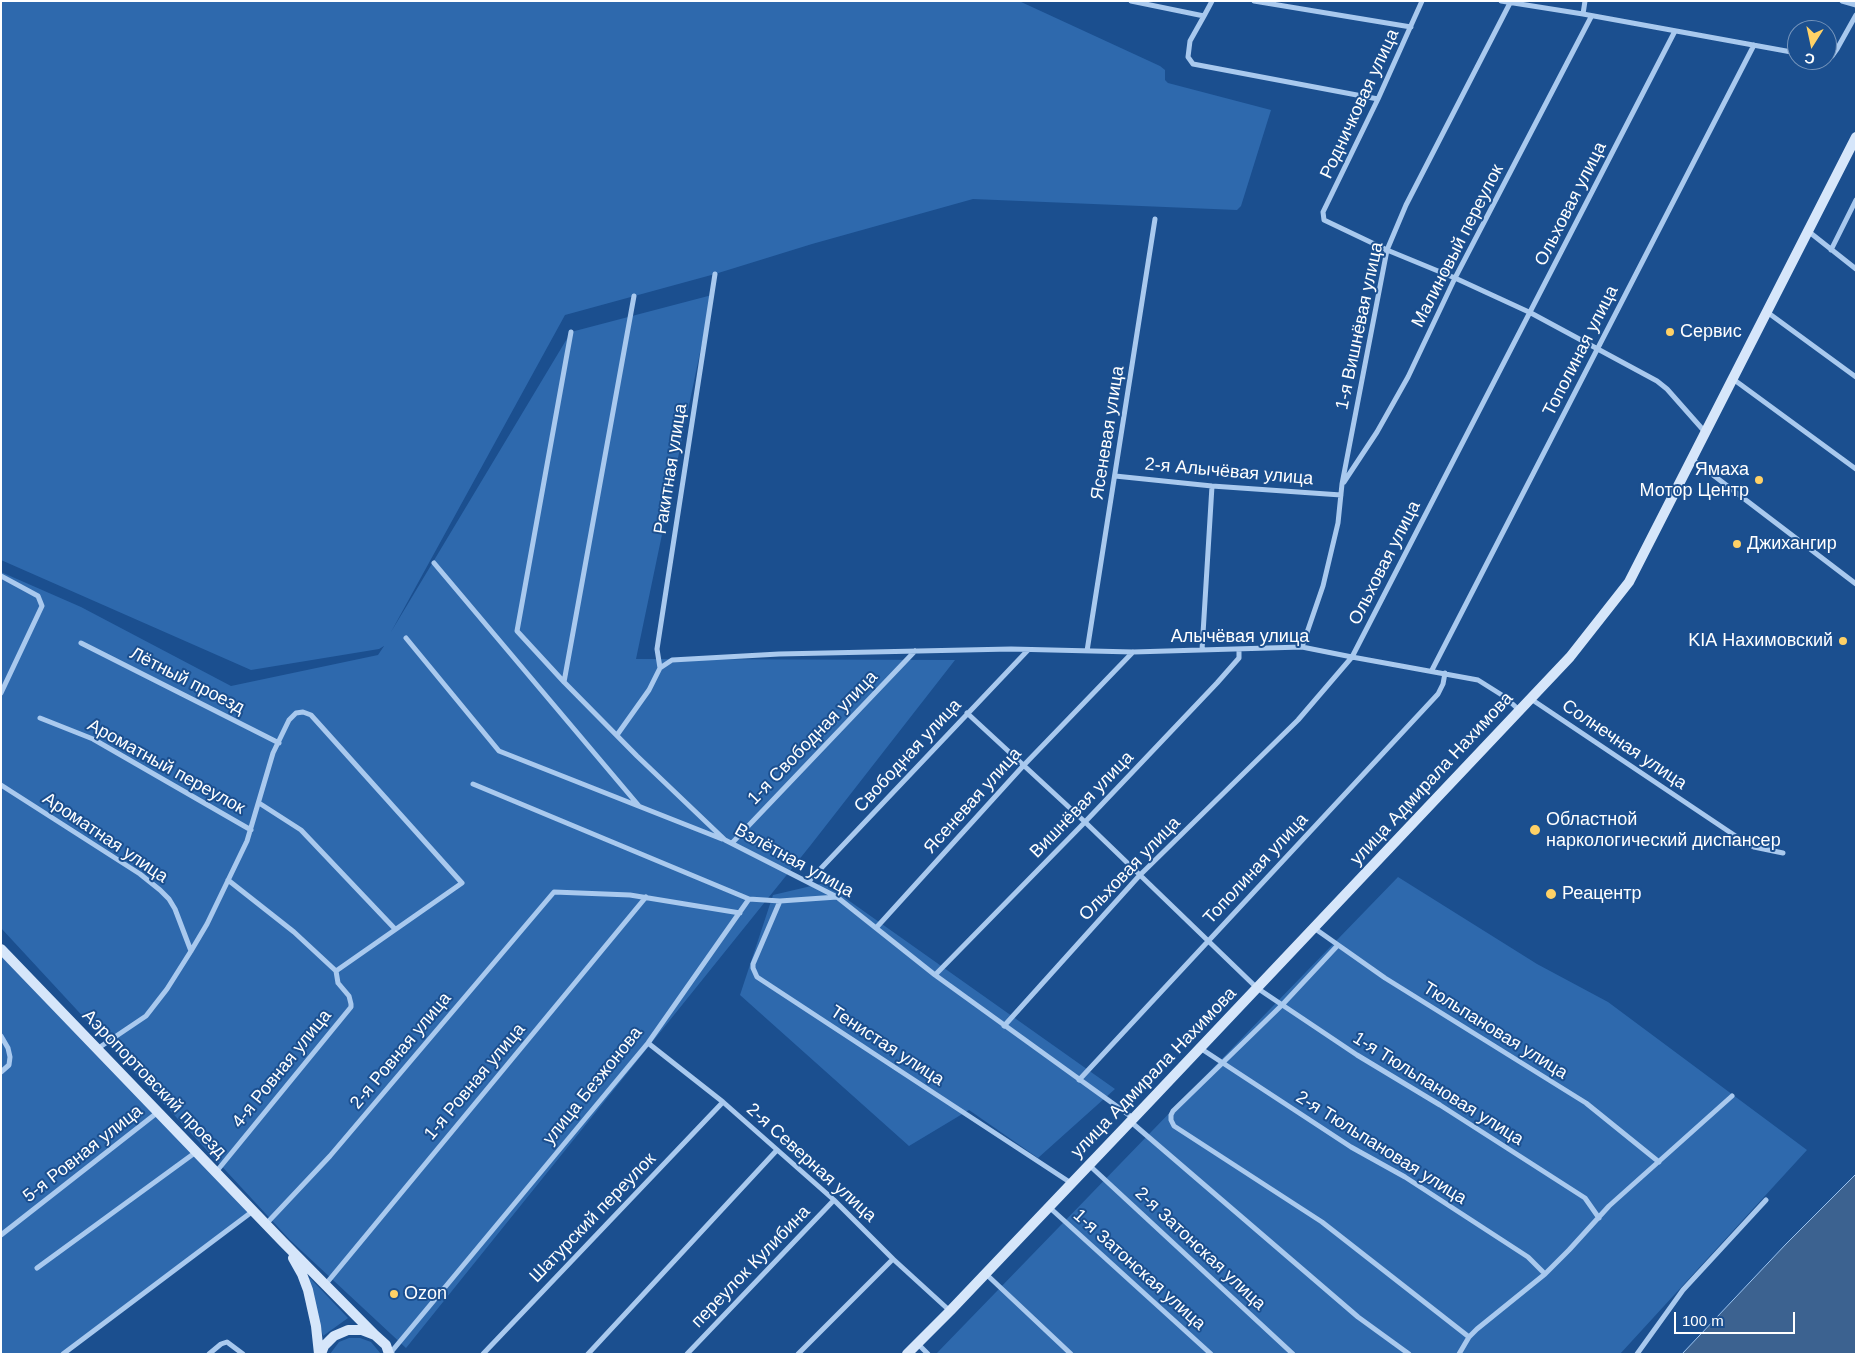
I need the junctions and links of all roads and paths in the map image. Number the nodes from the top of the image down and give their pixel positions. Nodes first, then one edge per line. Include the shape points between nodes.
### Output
1 (1131, 1) edge
2 (1212, 1) edge
3 (1254, 1) edge
4 (1422, 1) edge
5 (1501, 1) edge
6 (1586, 1) edge
7 (1842, 1) edge
8 (1510, 3) junction
9 (1856, 5) edge
10 (1583, 14) junction
11 (1856, 15) edge
12 (1204, 16) junction
13 (1591, 17) junction
14 (1411, 27) junction
15 (1675, 31) junction
16 (1754, 45) junction
17 (1837, 49) edge
18 (1787, 51) edge
19 (1378, 99) junction
20 (1856, 137) edge
21 (1856, 200) edge
22 (1155, 219) dead end
23 (1808, 231) junction
24 (1386, 250) junction
25 (1831, 250) junction
26 (1856, 269) edge
27 (715, 274) dead end
28 (1455, 278) junction
29 (634, 296) dead end
30 (1767, 312) junction
31 (1530, 313) junction
32 (571, 332) dead end
33 (1597, 350) junction
34 (1856, 377) edge
35 (1733, 378) junction
36 (1705, 433) junction
37 (1692, 458) junction
38 (1856, 469) edge
39 (1115, 476) junction
40 (1342, 484) junction
41 (1212, 486) junction
42 (1341, 495) junction
43 (434, 563) dead end
44 (1, 576) edge
45 (1856, 584) edge
46 (406, 638) dead end
47 (81, 643) dead end
48 (1302, 646) junction
49 (1239, 649) junction
50 (1028, 650) junction
51 (1202, 650) junction
52 (915, 651) junction
53 (1087, 651) junction
54 (1133, 652) junction
55 (1352, 657) junction
56 (660, 668) junction
57 (1432, 670) junction
58 (1445, 673) junction
59 (564, 682) junction
60 (1, 693) edge
61 (1530, 699) junction
62 (1519, 711) junction
63 (967, 713) junction
64 (40, 718) dead end
65 (617, 735) junction
66 (280, 743) junction
67 (1023, 766) junction
68 (473, 784) dead end
69 (1, 785) edge
70 (259, 802) junction
71 (639, 806) junction
72 (1085, 822) junction
73 (251, 830) junction
74 (725, 840) junction
75 (732, 843) junction
76 (1783, 853) dead end
77 (1139, 876) junction
78 (228, 880) junction
79 (809, 882) junction
80 (646, 897) junction
81 (838, 897) junction
82 (749, 899) junction
83 (780, 901) junction
84 (740, 913) junction
85 (876, 928) junction
86 (1314, 928) junction
87 (395, 929) junction
88 (1208, 942) junction
89 (1338, 945) junction
90 (1, 949) edge
91 (191, 951) junction
92 (336, 971) junction
93 (935, 975) junction
94 (1257, 988) junction
95 (1282, 1005) junction
96 (1004, 1026) junction
97 (1, 1036) edge
98 (648, 1043) junction
99 (1200, 1048) junction
100 (97, 1049) junction
101 (1222, 1062) junction
102 (1, 1072) edge
103 (1079, 1080) junction
104 (1732, 1096) dead end
105 (723, 1102) junction
106 (158, 1112) junction
107 (1132, 1120) junction
108 (777, 1150) junction
109 (196, 1152) junction
110 (1658, 1162) junction
111 (1089, 1165) junction
112 (216, 1172) junction
113 (1071, 1183) junction
114 (834, 1200) junction
115 (1766, 1200) dead end
116 (1049, 1207) junction
117 (254, 1211) junction
118 (1599, 1218) junction
119 (266, 1224) junction
120 (1, 1235) edge
121 (283, 1242) junction
122 (893, 1259) junction
123 (37, 1268) dead end
124 (985, 1273) junction
125 (1545, 1274) junction
126 (325, 1285) junction
127 (950, 1311) junction
128 (375, 1335) junction
129 (1469, 1337) junction
130 (917, 1343) junction
131 (391, 1351) edge
132 (63, 1354) edge
133 (209, 1354) edge
134 (242, 1354) edge
135 (320, 1354) edge
136 (483, 1354) edge
137 (588, 1354) edge
138 (687, 1354) edge
139 (798, 1354) edge
140 (907, 1354) edge
141 (928, 1354) edge
142 (1071, 1354) edge
143 (1211, 1354) edge
144 (1293, 1354) edge
145 (1409, 1354) edge
146 (1459, 1354) edge
147 (1637, 1354) edge

1 - 12 street
2 - 12 street
3 - 14 street
4 - 14 street, Родничковая улица
5 - 8 street
6 - 10 street
7 - 9 street
8 - 10 street
8 - 24 street, 1-я Вишнёвая улица
10 - 13 street
11 - 17 street
12 - 19 street via 1190,41 1188,57 1193,64
13 - 15 street
13 - 28 street, Малиновый переулок
14 - 19 street, Родничковая улица
15 - 16 street
15 - 31 street, Ольховая улица
16 - 18 street
16 - 33 street, Тополиная улица
19 - 24 street, Родничковая улица via 1322,218
20 - 23 main road, улица Адмирала Нахимова
21 - 25 street
22 - 39 street, Ясеневая улица
23 - 25 street
23 - 30 main road, улица Адмирала Нахимова
24 - 28 street
24 - 40 street, 1-я Вишнёвая улица
25 - 26 street
27 - 56 street, Ракитная улица via 657,649
28 - 31 street
28 - 40 street, Малиновый переулок via 1408,377
29 - 59 street
30 - 34 street
30 - 35 main road, улица Адмирала Нахимова
31 - 33 street
31 - 55 street, Ольховая улица
32 - 59 street, Взлётная улица via 517,631
33 - 36 street via 1667,389
33 - 57 street, Тополиная улица
35 - 36 main road, улица Адмирала Нахимова
35 - 38 street
36 - 37 main road, улица Адмирала Нахимова
37 - 45 street
37 - 61 main road, улица Адмирала Нахимова via 1629,582 1570,658
39 - 41 street, 2-я Алычёвая улица
39 - 53 street, Ясеневая улица
40 - 42 street, 1-я Вишнёвая улица
41 - 42 street, 2-я Алычёвая улица
41 - 51 street
42 - 48 street, 1-я Вишнёвая улица via 1323,586
43 - 71 street
44 - 60 street via 38,596 42,606
46 - 71 street via 498,751
47 - 66 street, Лётный проезд
48 - 49 street, Алычёвая улица
48 - 55 street, Алычёвая улица
49 - 51 street, Алычёвая улица
49 - 72 street, Вишнёвая улица via 1239,658
50 - 52 street, Алычёвая улица
50 - 53 street, Алычёвая улица
50 - 63 street, Свободная улица
51 - 54 street, Алычёвая улица
52 - 56 street, Алычёвая улица via 676,659
52 - 75 street, 1-я Свободная улица
53 - 54 street, Алычёвая улица
54 - 67 street, Ясеневая улица
55 - 57 street, Алычёвая улица
55 - 77 street, Ольховая улица via 1298,720
56 - 65 street via 649,690
57 - 58 street, Алычёвая улица
58 - 62 street, Алычёвая улица via 1478,680 1505,696
58 - 88 street, Тополиная улица via 1438,694
59 - 65 street, Взлётная улица
61 - 62 main road, улица Адмирала Нахимова
61 - 76 street, Солнечная улица via 1743,841 1754,847
62 - 86 main road, улица Адмирала Нахимова
63 - 67 street, 1-я Тюльпановая улица
63 - 79 street, Свободная улица
64 - 73 street, Ароматный переулок via 93,739
65 - 74 street, Взлётная улица
66 - 70 street
66 - 87 street via 292,716 303,712 312,715 462,883
67 - 72 street, 1-я Тюльпановая улица
67 - 85 street, Ясеневая улица
68 - 82 street
69 - 91 street, Ароматная улица via 160,890 175,909
70 - 73 street
70 - 87 street via 301,830
71 - 74 street
72 - 77 street, 1-я Тюльпановая улица
72 - 93 street, Вишнёвая улица
73 - 78 street
74 - 75 street, Взлётная улица
75 - 79 street, Взлётная улица
77 - 88 street, 1-я Тюльпановая улица
77 - 96 street, Ольховая улица
78 - 91 street
78 - 92 street via 294,932
79 - 81 street, Взлётная улица
80 - 84 street
80 - 119 street, 2-я Ровная улица via 554,892 330,1156
80 - 126 street, 1-я Ровная улица
81 - 83 street
81 - 85 street, Взлётная улица
82 - 83 street
82 - 84 street, улица Безжонова
83 - 113 street, Тенистая улица via 753,964 757,977
84 - 98 street, улица Безжонова
85 - 93 street, Взлётная улица
86 - 89 street, Тюльпановая улица
86 - 94 main road, улица Адмирала Нахимова
87 - 92 street
88 - 94 street, 1-я Тюльпановая улица
88 - 103 street, Тополиная улица
89 - 95 street
89 - 110 street, Тюльпановая улица via 1586,1104
90 - 100 main road, Аэропортовский проезд
91 - 100 street via 146,1016
92 - 112 street, 4-я Ровная улица via 338,983 350,998 351,1007
93 - 96 street, Взлётная улица
94 - 95 street, 1-я Тюльпановая улица
94 - 99 main road, улица Адмирала Нахимова
95 - 101 street
95 - 118 street, 1-я Тюльпановая улица via 1585,1198
96 - 103 street, Взлётная улица
97 - 102 street via 10,1057 9,1065
98 - 105 street, 2-я Северная улица
98 - 131 street, улица Безжонова
99 - 101 street, 2-я Тюльпановая улица
99 - 107 main road, улица Адмирала Нахимова
100 - 106 main road, Аэропортовский проезд
101 - 125 street, 2-я Тюльпановая улица via 1350,1147 1405,1177 1504,1241 1528,1257
101 - 129 street via 1174,1110 1171,1115 1174,1126 1322,1222
103 - 107 street, Взлётная улица
104 - 110 street
105 - 108 street, 2-я Северная улица
105 - 136 street, Шатурский переулок
106 - 109 main road, Аэропортовский проезд
106 - 120 street, 5-я Ровная улица
107 - 111 main road, улица Адмирала Нахимова
107 - 145 street, Взлётная улица via 1358,1317
108 - 114 street, 2-я Северная улица
108 - 137 street
109 - 112 main road, Аэропортовский проезд
109 - 123 street
110 - 118 street
111 - 113 main road, улица Адмирала Нахимова
111 - 144 street, 2-я Затонская улица
112 - 117 main road, Аэропортовский проезд
113 - 116 main road, улица Адмирала Нахимова
114 - 122 street, 2-я Северная улица
114 - 138 street, переулок Кулибина
115 - 147 street via 1684,1290
116 - 124 main road, улица Адмирала Нахимова
116 - 143 street, 1-я Затонская улица
117 - 119 main road, Аэропортовский проезд
117 - 132 street
118 - 125 street
119 - 121 main road, Аэропортовский проезд
121 - 126 main road
121 - 135 main road via 308,1290
122 - 127 street, 2-я Северная улица
122 - 139 street
124 - 127 main road, улица Адмирала Нахимова
124 - 142 street
125 - 129 street
126 - 128 main road
127 - 130 main road, улица Адмирала Нахимова
128 - 131 main road
128 - 135 main road via 362,1330 348,1330 334,1336
129 - 146 street
130 - 140 main road, улица Адмирала Нахимова
130 - 141 street
133 - 134 street via 227,1342

